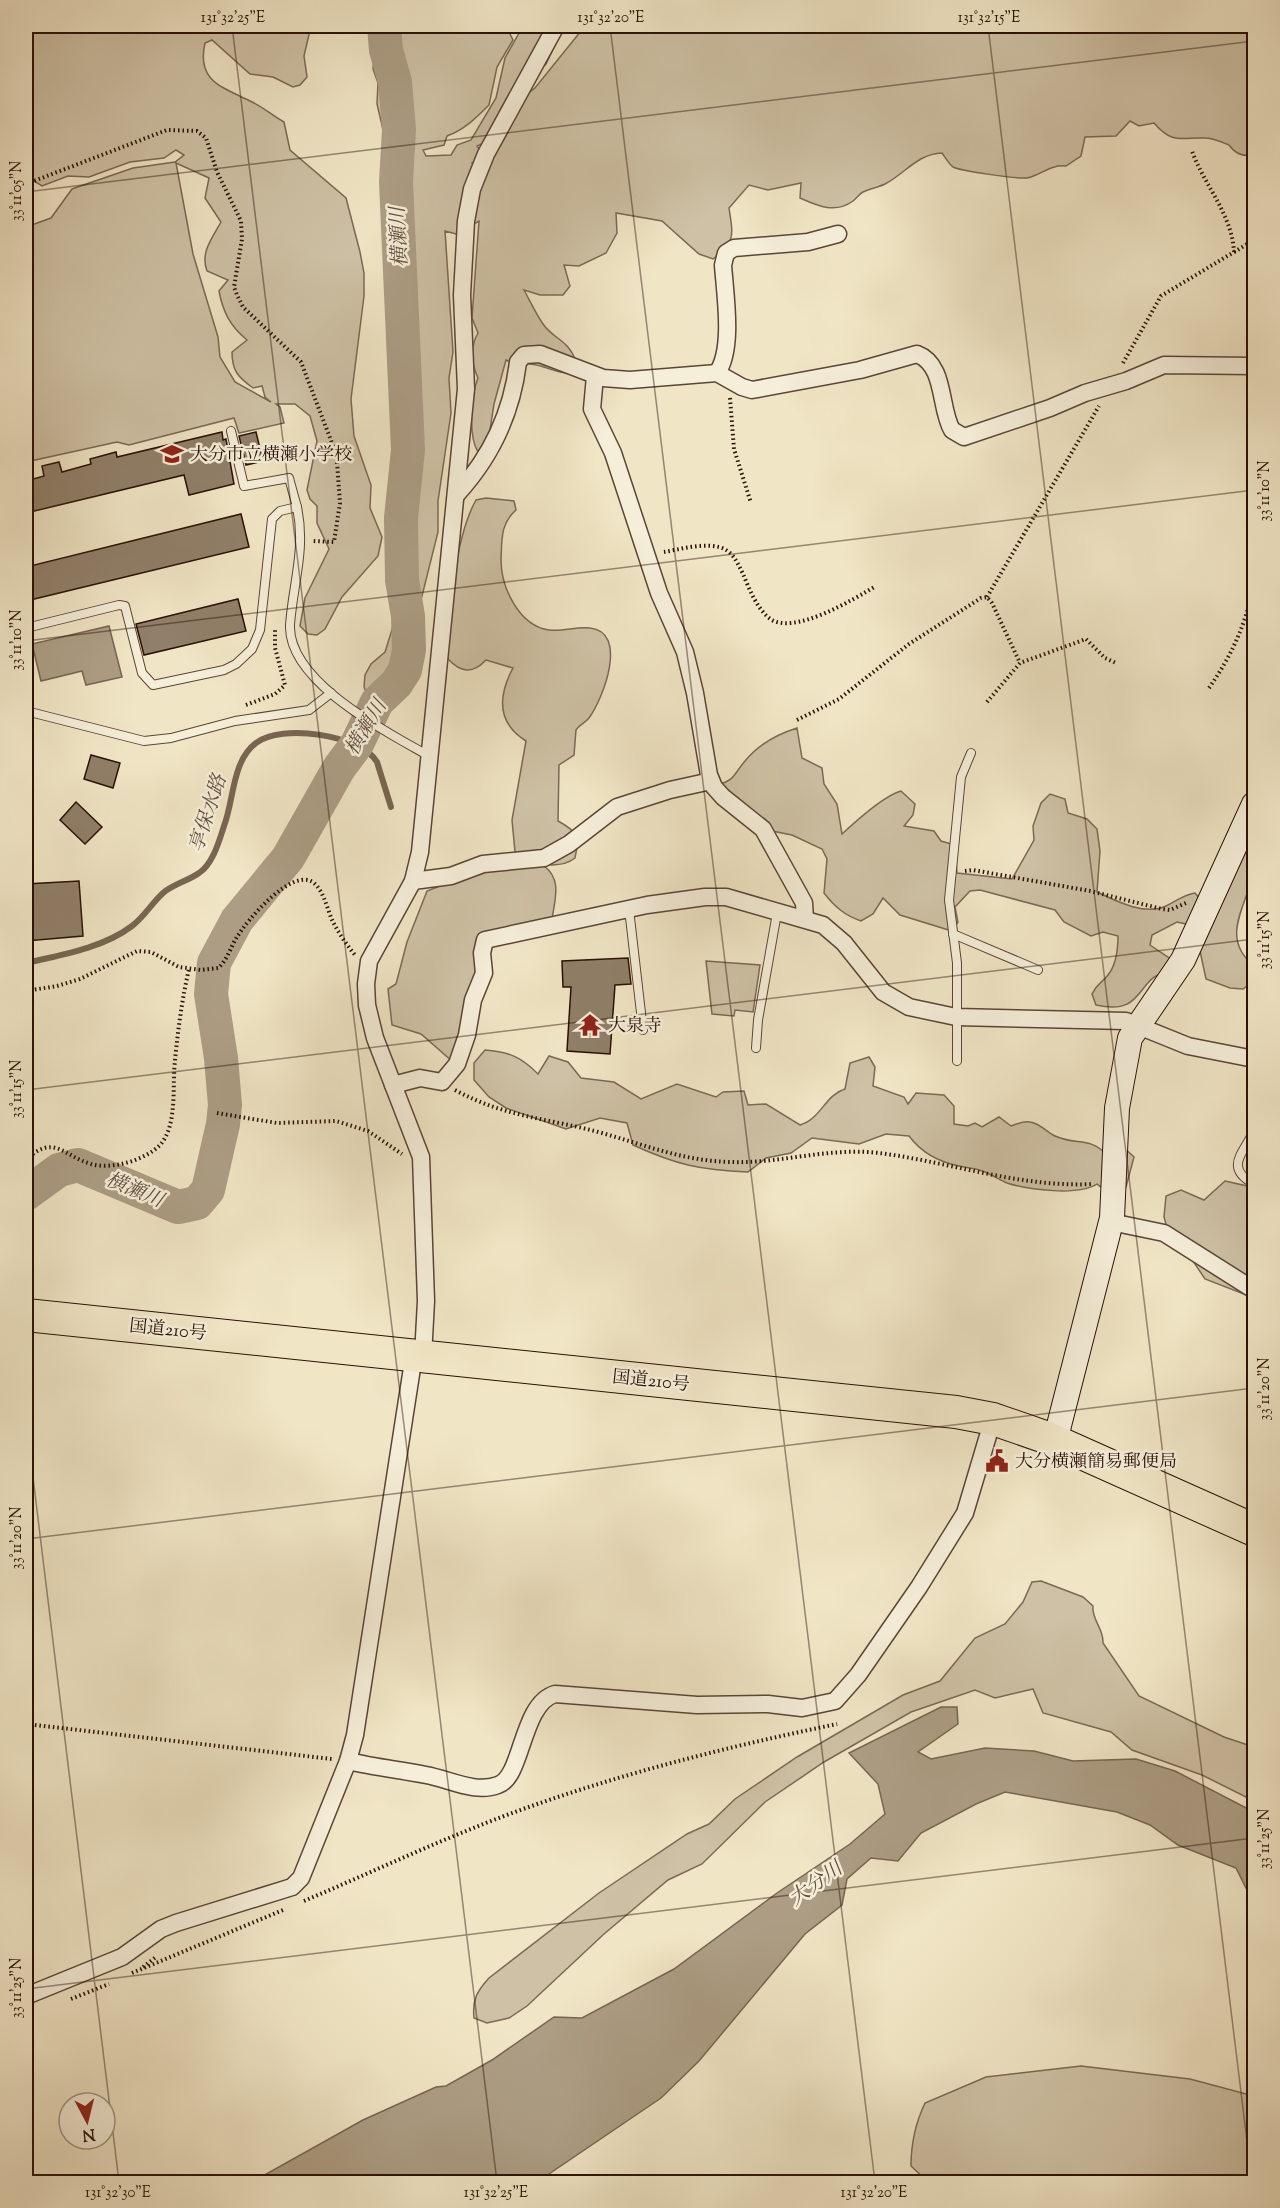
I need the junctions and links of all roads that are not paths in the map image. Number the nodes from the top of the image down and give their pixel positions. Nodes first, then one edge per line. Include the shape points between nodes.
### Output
1 (556, 26) edge
2 (838, 234) dead end
3 (1254, 366) edge
4 (595, 376) junction
5 (723, 376) junction
6 (231, 431) dead end
7 (457, 494) junction
8 (297, 507) junction
9 (26, 628) edge
10 (331, 693) junction
11 (26, 711) edge
12 (971, 753) dead end
13 (429, 756) junction
14 (711, 781) junction
15 (1254, 804) edge
16 (413, 881) junction
17 (628, 909) junction
18 (777, 913) junction
19 (806, 919) junction
20 (953, 934) junction
21 (1038, 970) dead end
22 (956, 1017) junction
23 (1137, 1025) junction
24 (643, 1030) dead end
25 (756, 1048) dead end
26 (1254, 1059) edge
27 (957, 1061) dead end
28 (393, 1085) junction
29 (1254, 1130) edge
30 (1254, 1184) edge
31 (1111, 1222) junction
32 (1254, 1290) edge
33 (26, 1315) edge
34 (418, 1356) junction
35 (993, 1419) junction
36 (1055, 1442) junction
37 (1254, 1530) edge
38 (348, 1761) junction
39 (26, 1996) edge

1 - 7 street via 503,120 472,189 464,245 466,389
2 - 5 street via 808,242 734,248 726,253 723,265 727,340
3 - 5 street via 1164,365 964,437 952,430 938,377 926,359 917,354 872,367 757,389 742,387
4 - 5 street via 630,380
4 - 7 street via 540,354 524,355 518,362 515,388 496,440 481,466
4 - 14 street via 592,408 613,453 659,593 690,670
6 - 8 lane via 244,486 290,478
7 - 13 street
8 - 9 lane via 280,511 272,519 258,639 236,664 224,670 153,685 142,673 125,606
8 - 10 lane via 302,541 291,636 302,664
10 - 11 lane via 309,710 144,741
10 - 13 lane
12 - 20 lane via 961,777 949,908
13 - 16 street via 420,852
14 - 16 street via 617,807 544,858 483,864 451,876
14 - 19 street via 723,797 763,829 804,903
15 - 23 street via 1174,976
16 - 28 street via 369,961 367,1005
17 - 18 street via 715,896
17 - 24 lane
17 - 28 street via 485,940 484,973 473,999 457,1064 442,1082 420,1078
18 - 19 street
18 - 25 lane
19 - 22 street via 823,925 844,943 893,1000 933,1014
20 - 21 lane
20 - 22 lane
22 - 23 street via 1118,1020
22 - 27 lane
23 - 26 street via 1188,1046
23 - 31 street via 1130,1038 1118,1101
28 - 34 street via 418,1145 422,1168 426,1301
29 - 30 lane via 1238,1161 1241,1174
31 - 32 street via 1164,1233
31 - 36 street
33 - 34 highway, 国道210号
34 - 35 highway, 国道210号
34 - 38 street
35 - 36 highway, 国道210号
35 - 38 street via 964,1513 924,1580 858,1675 835,1701 802,1708 555,1694 546,1698 532,1717 507,1778 496,1786 476,1787
36 - 37 highway, 国道210号
38 - 39 street via 297,1883 161,1929 122,1957

